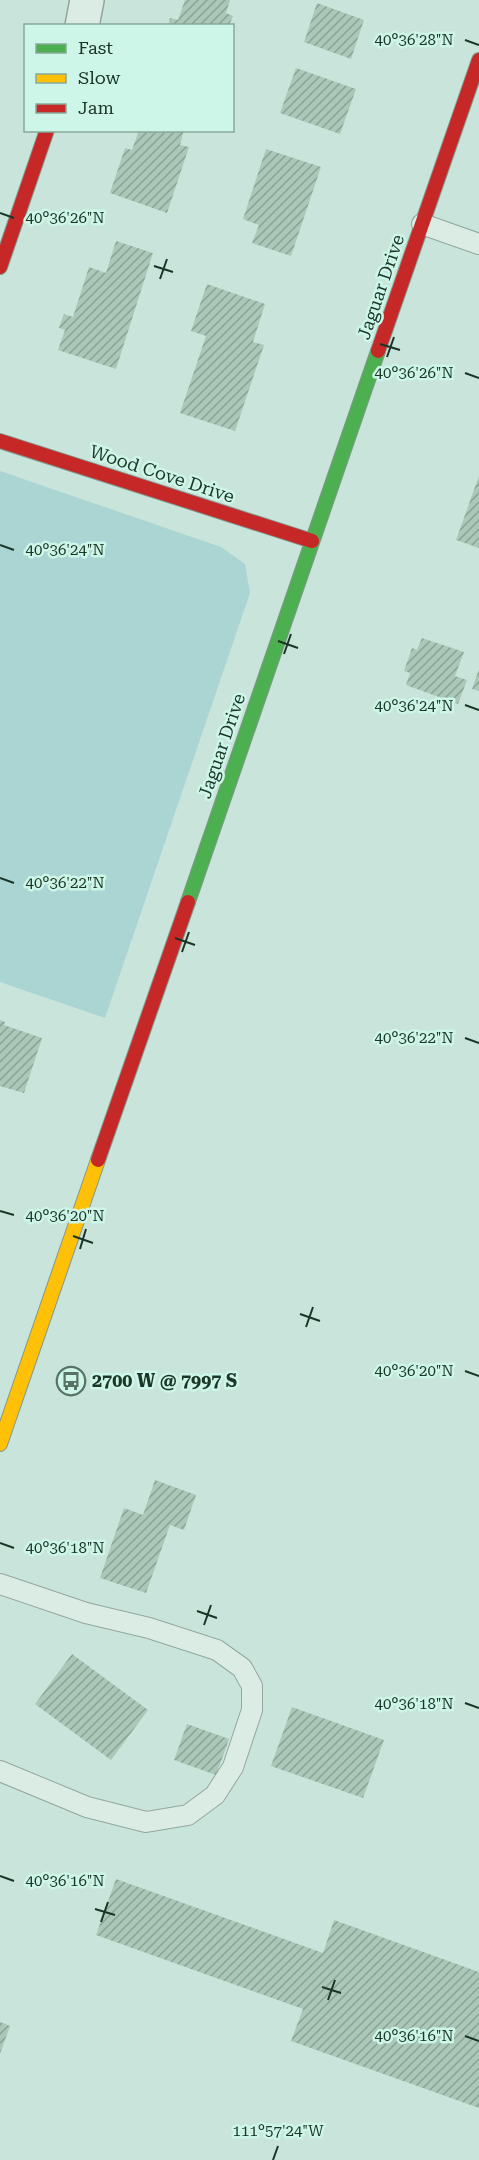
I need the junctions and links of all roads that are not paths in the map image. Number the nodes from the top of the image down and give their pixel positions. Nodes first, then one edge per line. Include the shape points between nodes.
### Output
1 (87, 0) edge
2 (82, 24) edge
3 (479, 60) edge
4 (46, 132) edge
5 (422, 224) junction
6 (479, 244) edge
7 (0, 267) edge
8 (0, 441) edge
9 (312, 541) junction
10 (4, 1422) edge
11 (0, 1444) edge
12 (0, 1584) edge
13 (0, 1772) edge

1 - 2 street
3 - 5 main road, Jaguar Drive
4 - 7 main road
5 - 6 lane
5 - 9 main road, Jaguar Drive
8 - 9 main road, Wood Cove Drive
9 - 10 main road, Jaguar Drive
10 - 11 main road, Jaguar Drive
12 - 13 lane via 217,1650 242,1668 252,1686 252,1710 233,1767 215,1795 188,1815 146,1822 87,1807

